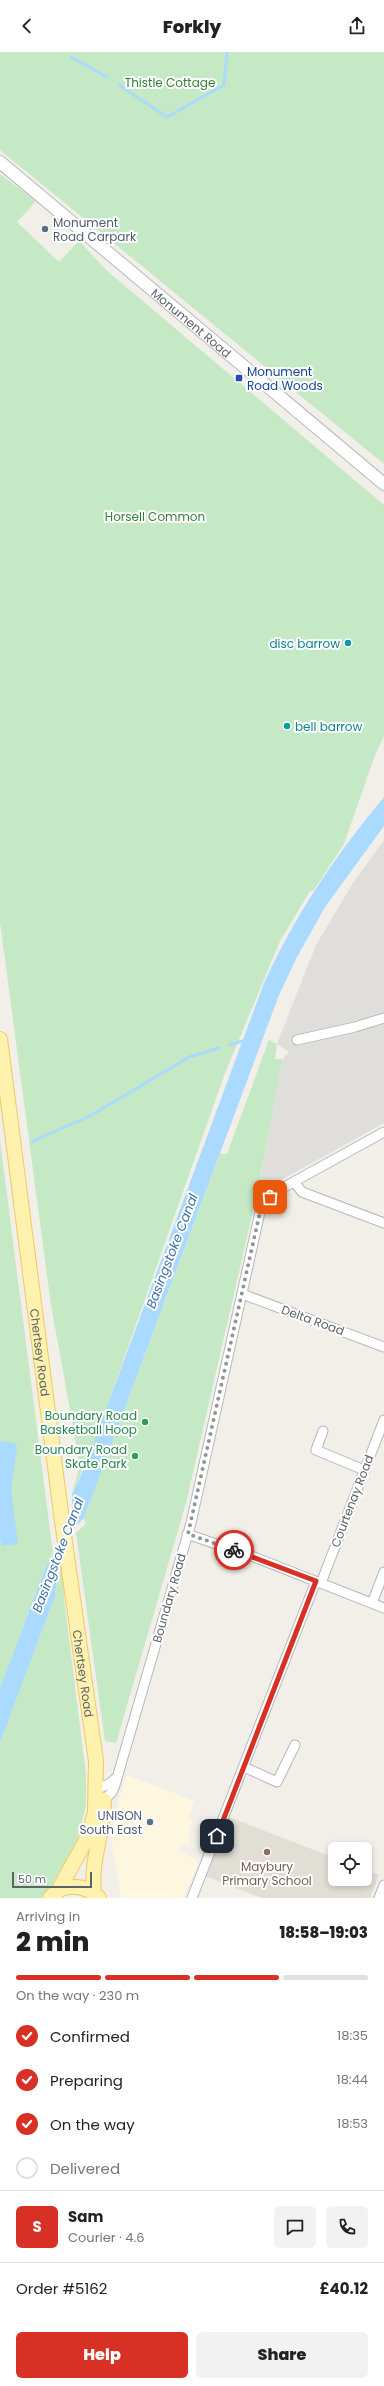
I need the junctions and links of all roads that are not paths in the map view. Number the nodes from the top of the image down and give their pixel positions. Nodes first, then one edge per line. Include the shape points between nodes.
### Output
1 (0, 162) edge
2 (384, 484) edge
3 (384, 1018) edge
4 (0, 1039) edge
5 (297, 1040) dead end
6 (384, 1132) edge
7 (294, 1182) junction
8 (384, 1223) edge
9 (242, 1294) junction
10 (384, 1347) edge
11 (384, 1420) edge
12 (323, 1431) dead end
13 (364, 1470) junction
14 (188, 1534) junction
15 (384, 1572) edge
16 (319, 1582) junction
17 (372, 1603) junction
18 (384, 1608) edge
19 (294, 1744) dead end
20 (244, 1767) junction
21 (116, 1778) junction
22 (102, 1792) junction
23 (384, 1885) edge
24 (54, 1894) edge
25 (96, 1896) edge
26 (192, 1898) edge
27 (379, 1898) edge

1 - 2 street, Monument Road
3 - 5 street
4 - 22 main road, Chertsey Road via 62,1521
6 - 7 street, Boundary Road
7 - 8 street via 302,1192
7 - 9 street, Boundary Road via 270,1197 260,1212
9 - 10 street, Delta Road
9 - 14 street, Boundary Road
11 - 13 street, Courtenay Road
12 - 13 street via 316,1450
13 - 16 street, Courtenay Road
14 - 16 street
14 - 21 street, Boundary Road
15 - 17 street
16 - 17 street
16 - 20 street, Courtenay Road
17 - 18 street
19 - 20 street via 276,1782
20 - 26 street, Courtenay Road
21 - 22 street
21 - 22 street, Boundary Road via 112,1792
22 - 24 main road, Chertsey Road via 89,1836
22 - 25 main road, Chertsey Road via 104,1814 93,1865
23 - 27 street
24 - 25 main road via 75,1886 84,1888

